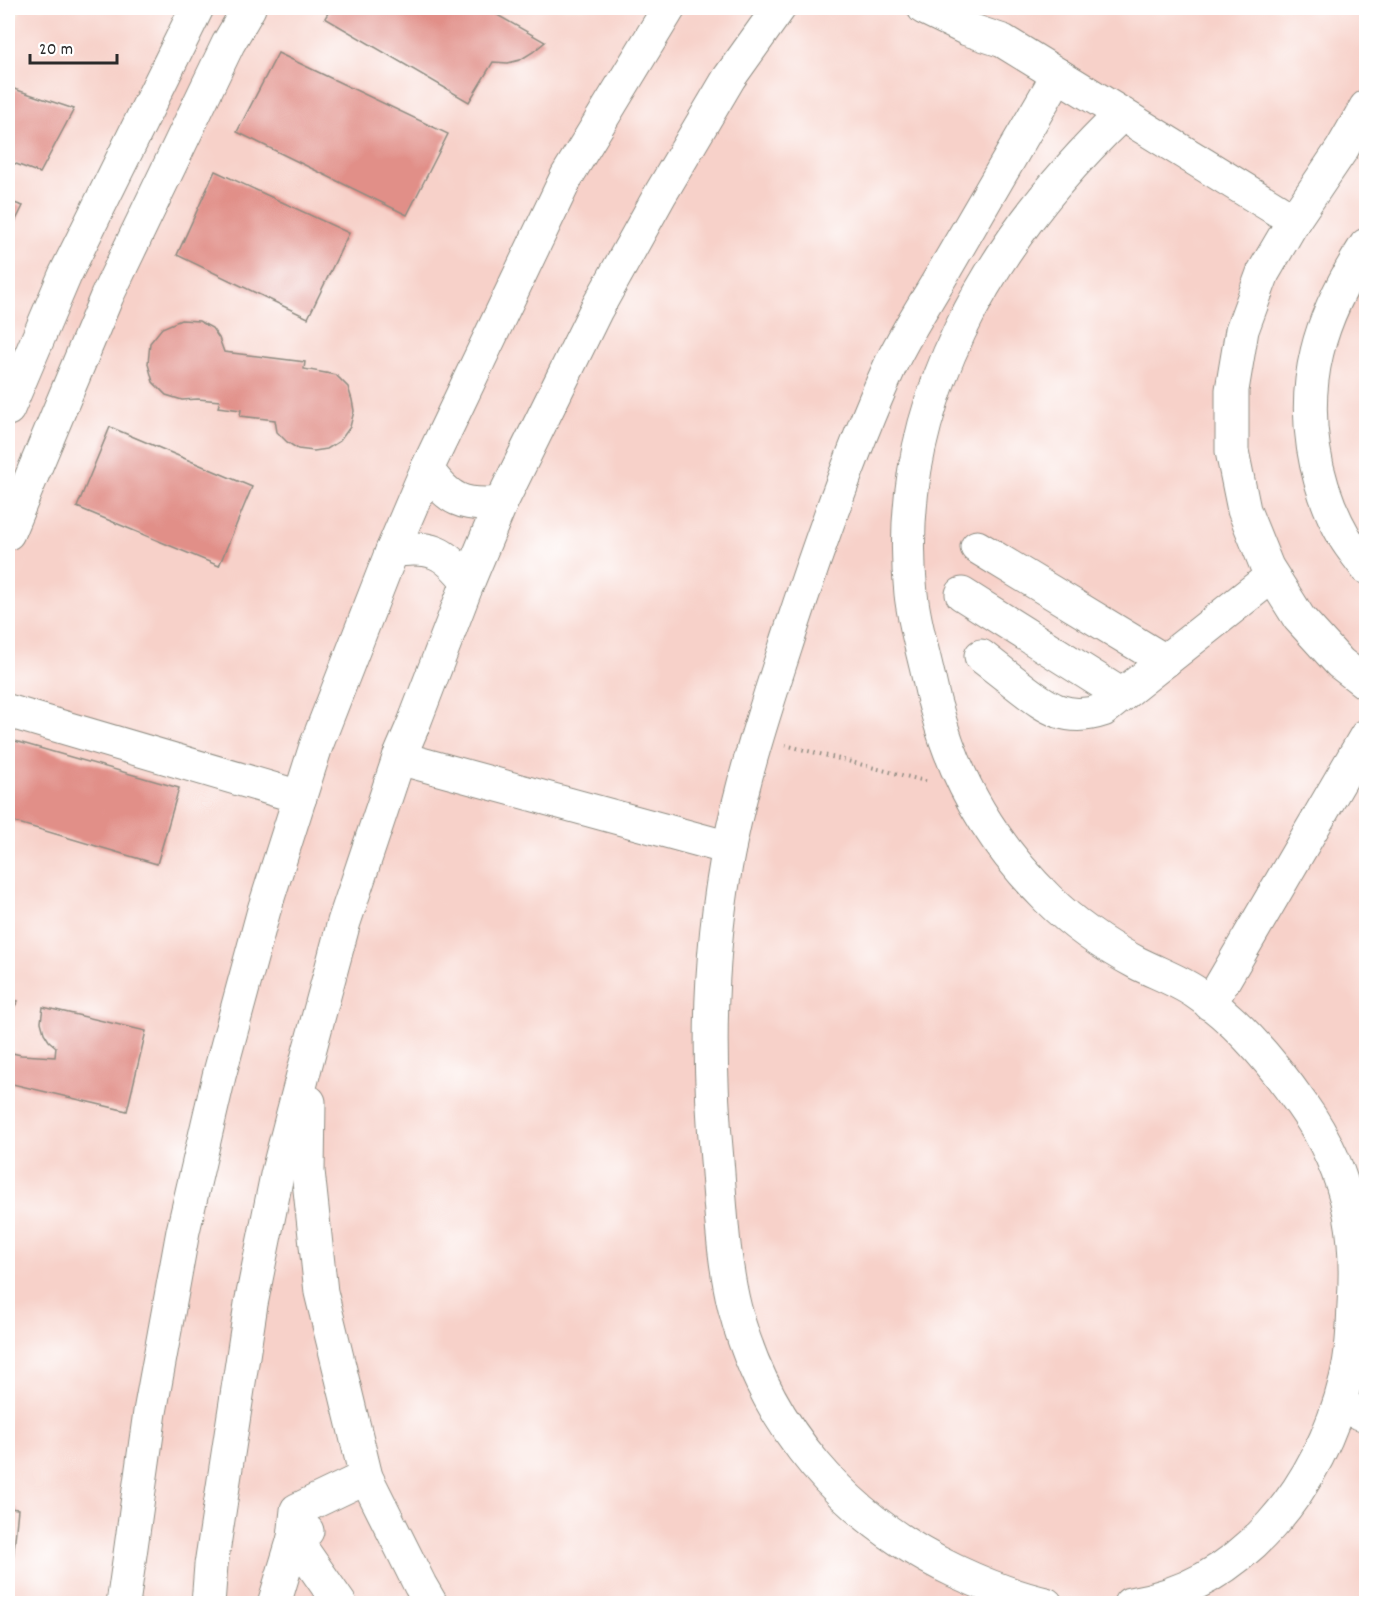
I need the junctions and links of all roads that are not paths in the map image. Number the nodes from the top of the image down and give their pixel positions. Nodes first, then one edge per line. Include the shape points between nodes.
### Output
1 (197, 8) edge
2 (249, 8) edge
3 (669, 8) edge
4 (778, 8) edge
5 (924, 8) edge
6 (978, 8) edge
7 (1003, 41) junction
8 (1058, 75) junction
9 (1366, 106) edge
10 (1122, 114) junction
11 (1294, 220) junction
12 (1366, 245) edge
13 (8, 409) edge
14 (427, 469) junction
15 (501, 503) junction
16 (8, 533) edge
17 (976, 547) dead end
18 (392, 551) junction
19 (1366, 567) edge
20 (1272, 576) junction
21 (468, 582) junction
22 (962, 594) dead end
23 (981, 656) dead end
24 (1165, 660) junction
25 (1366, 683) edge
26 (1122, 695) junction
27 (8, 711) edge
28 (1366, 736) edge
29 (399, 758) junction
30 (300, 797) junction
31 (729, 848) junction
32 (1210, 1004) junction
33 (309, 1048) junction
34 (1353, 1410) edge
35 (371, 1486) junction
36 (295, 1524) junction
37 (328, 1602) edge
38 (123, 1604) edge
39 (208, 1604) edge
40 (274, 1604) edge
41 (431, 1604) edge
42 (1046, 1604) edge
43 (1130, 1604) edge

1 - 13 street via 65,275
2 - 16 street via 107,296
3 - 14 street via 567,176
4 - 15 street via 729,78 661,193 596,310
5 - 7 street
6 - 7 street
7 - 8 street
8 - 10 street
8 - 31 street via 892,360 800,604 757,738
9 - 11 street
10 - 11 street
10 - 32 street via 1032,213 980,292 957,338 923,427 914,471 909,515 912,595 937,713 951,753 968,791 1006,852 1028,879 1080,927 1139,964 1172,978
11 - 20 street via 1263,273 1245,320 1232,390 1232,451 1244,510
12 - 19 street via 1332,307 1316,353 1310,400 1312,448 1324,494 1345,538
14 - 15 street via 439,487 458,500 479,505
14 - 18 street
15 - 21 street
17 - 24 street
18 - 21 street via 414,548 436,552 454,564
18 - 30 street
20 - 24 street
20 - 25 street via 1299,618 1340,663
21 - 29 street
22 - 26 street
23 - 26 street via 1052,710 1079,716 1092,714
24 - 26 street
27 - 30 street
28 - 32 street
29 - 31 street
29 - 33 street via 344,922
30 - 38 street via 264,910 219,1076 183,1231 150,1412
31 - 42 street via 714,962 714,1135 727,1271 735,1309 760,1380 777,1412 820,1471 874,1521 904,1544 938,1562 994,1589
32 - 34 street via 1266,1058 1297,1098 1320,1133 1341,1181 1350,1212 1356,1276 1347,1374
33 - 35 street via 308,1171 321,1292
33 - 39 street via 277,1175 251,1304
34 - 43 street via 1317,1458 1295,1496 1251,1547 1201,1581
35 - 36 street
35 - 41 street
36 - 37 street
36 - 40 street

